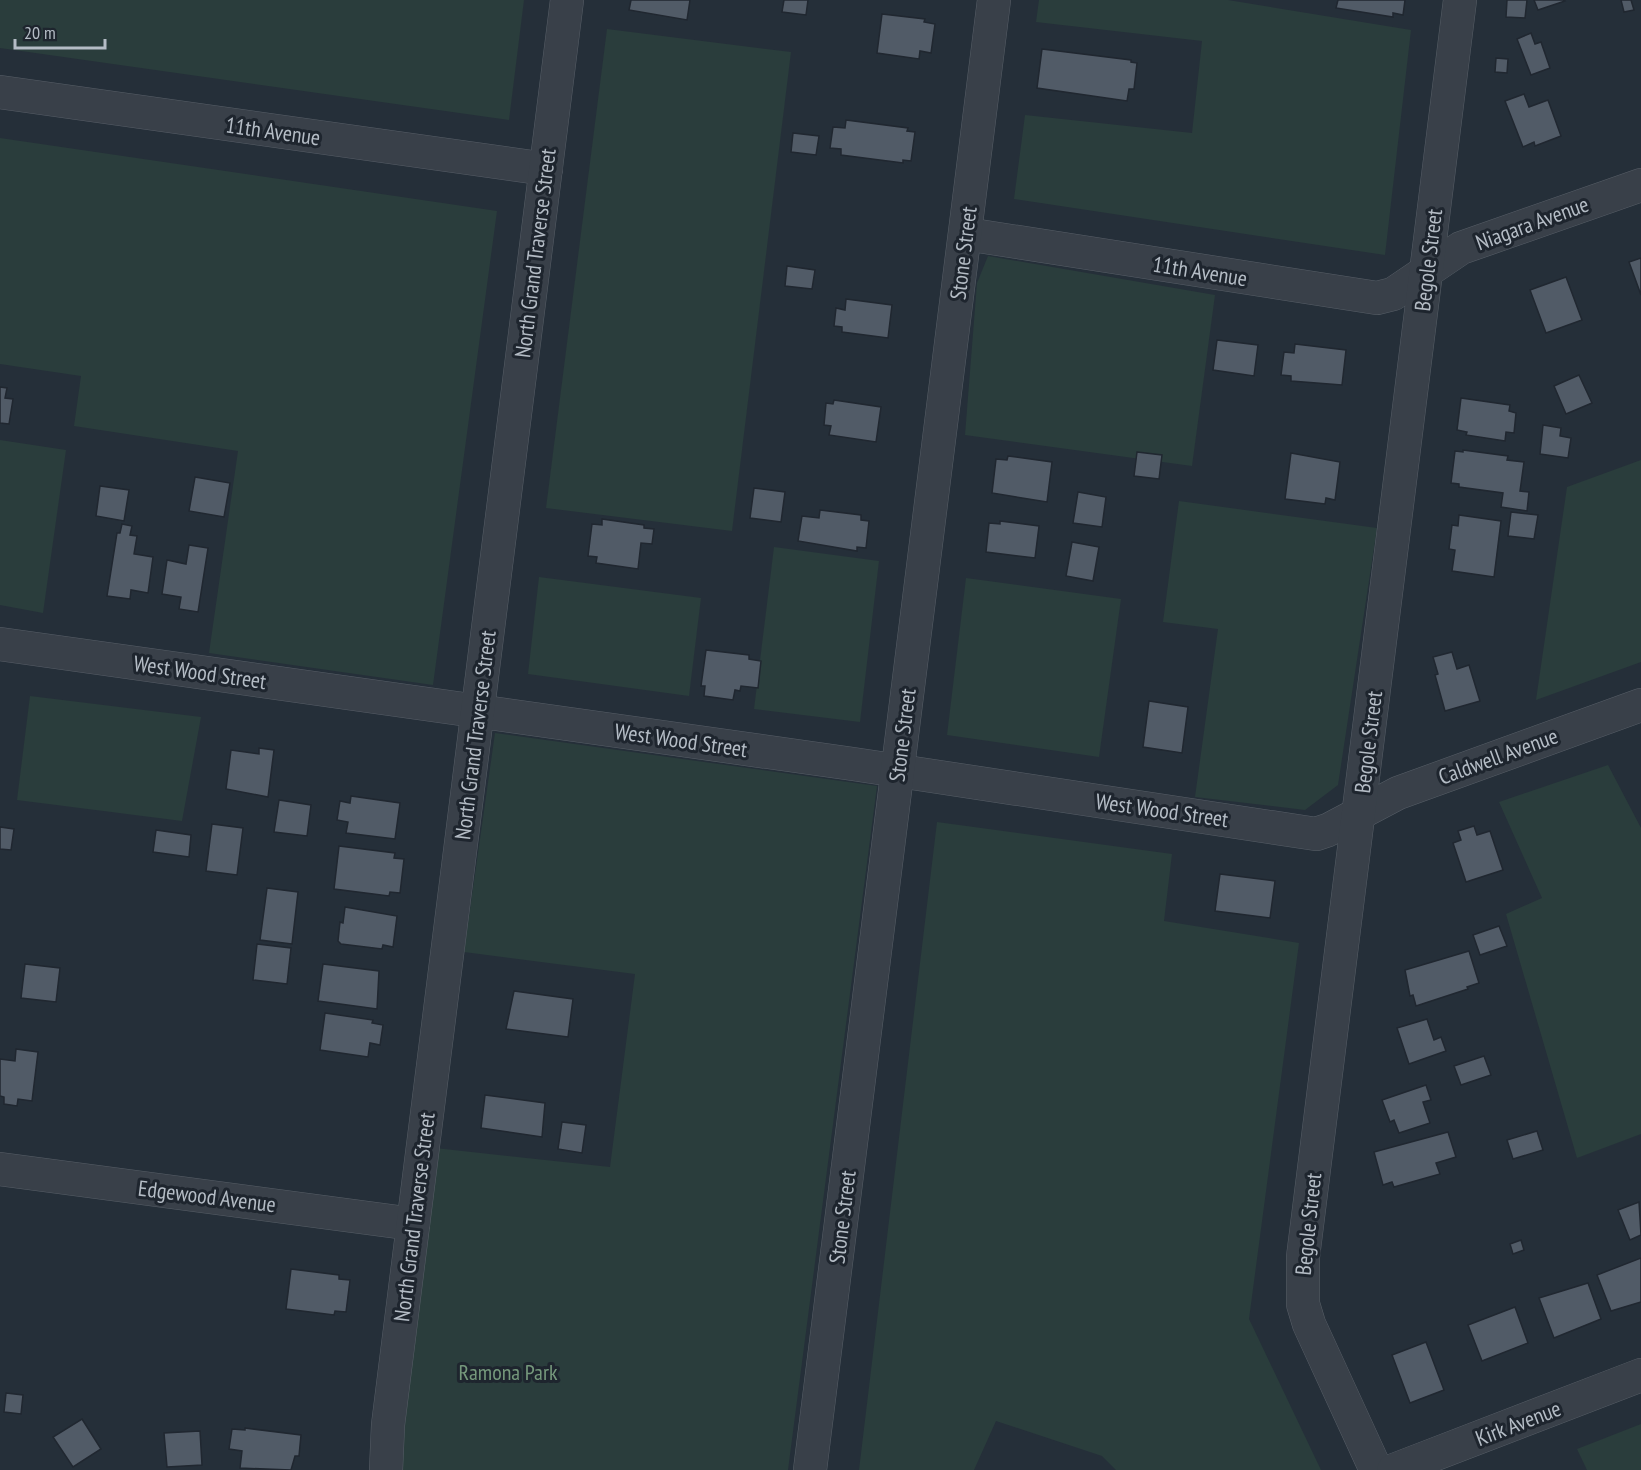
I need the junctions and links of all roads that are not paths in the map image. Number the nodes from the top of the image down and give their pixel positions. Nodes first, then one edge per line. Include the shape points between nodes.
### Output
1 (567, 0) edge
2 (994, 0) edge
3 (1460, 0) edge
4 (0, 92) edge
5 (546, 169) junction
6 (1641, 184) edge
7 (966, 234) junction
8 (1426, 270) junction
9 (0, 644) edge
10 (478, 711) junction
11 (1638, 715) edge
12 (898, 771) junction
13 (1358, 814) junction
14 (0, 1169) edge
15 (413, 1224) junction
16 (1641, 1375) edge
17 (386, 1470) edge
18 (810, 1470) edge
19 (1376, 1470) edge
20 (1394, 1470) edge

1 - 5 street, North Grand Traverse Street
2 - 7 street, Stone Street
3 - 8 street, Begole Street
4 - 5 street, 11th Avenue
5 - 10 street, North Grand Traverse Street
6 - 8 street, Niagara Avenue via 1461,248
7 - 8 street, 11th Avenue via 1370,298 1393,294
7 - 12 street, Stone Street
8 - 13 street, Begole Street
9 - 10 street, West Wood Street
10 - 12 street, West Wood Street
10 - 15 street, North Grand Traverse Street
11 - 13 street, Caldwell Avenue via 1398,793
12 - 13 street, West Wood Street via 1309,833 1328,830
12 - 18 street, Stone Street
13 - 19 street, Begole Street via 1302,1280 1314,1340
14 - 15 street, Edgewood Avenue
15 - 17 street, North Grand Traverse Street
16 - 20 street, Kirk Avenue

